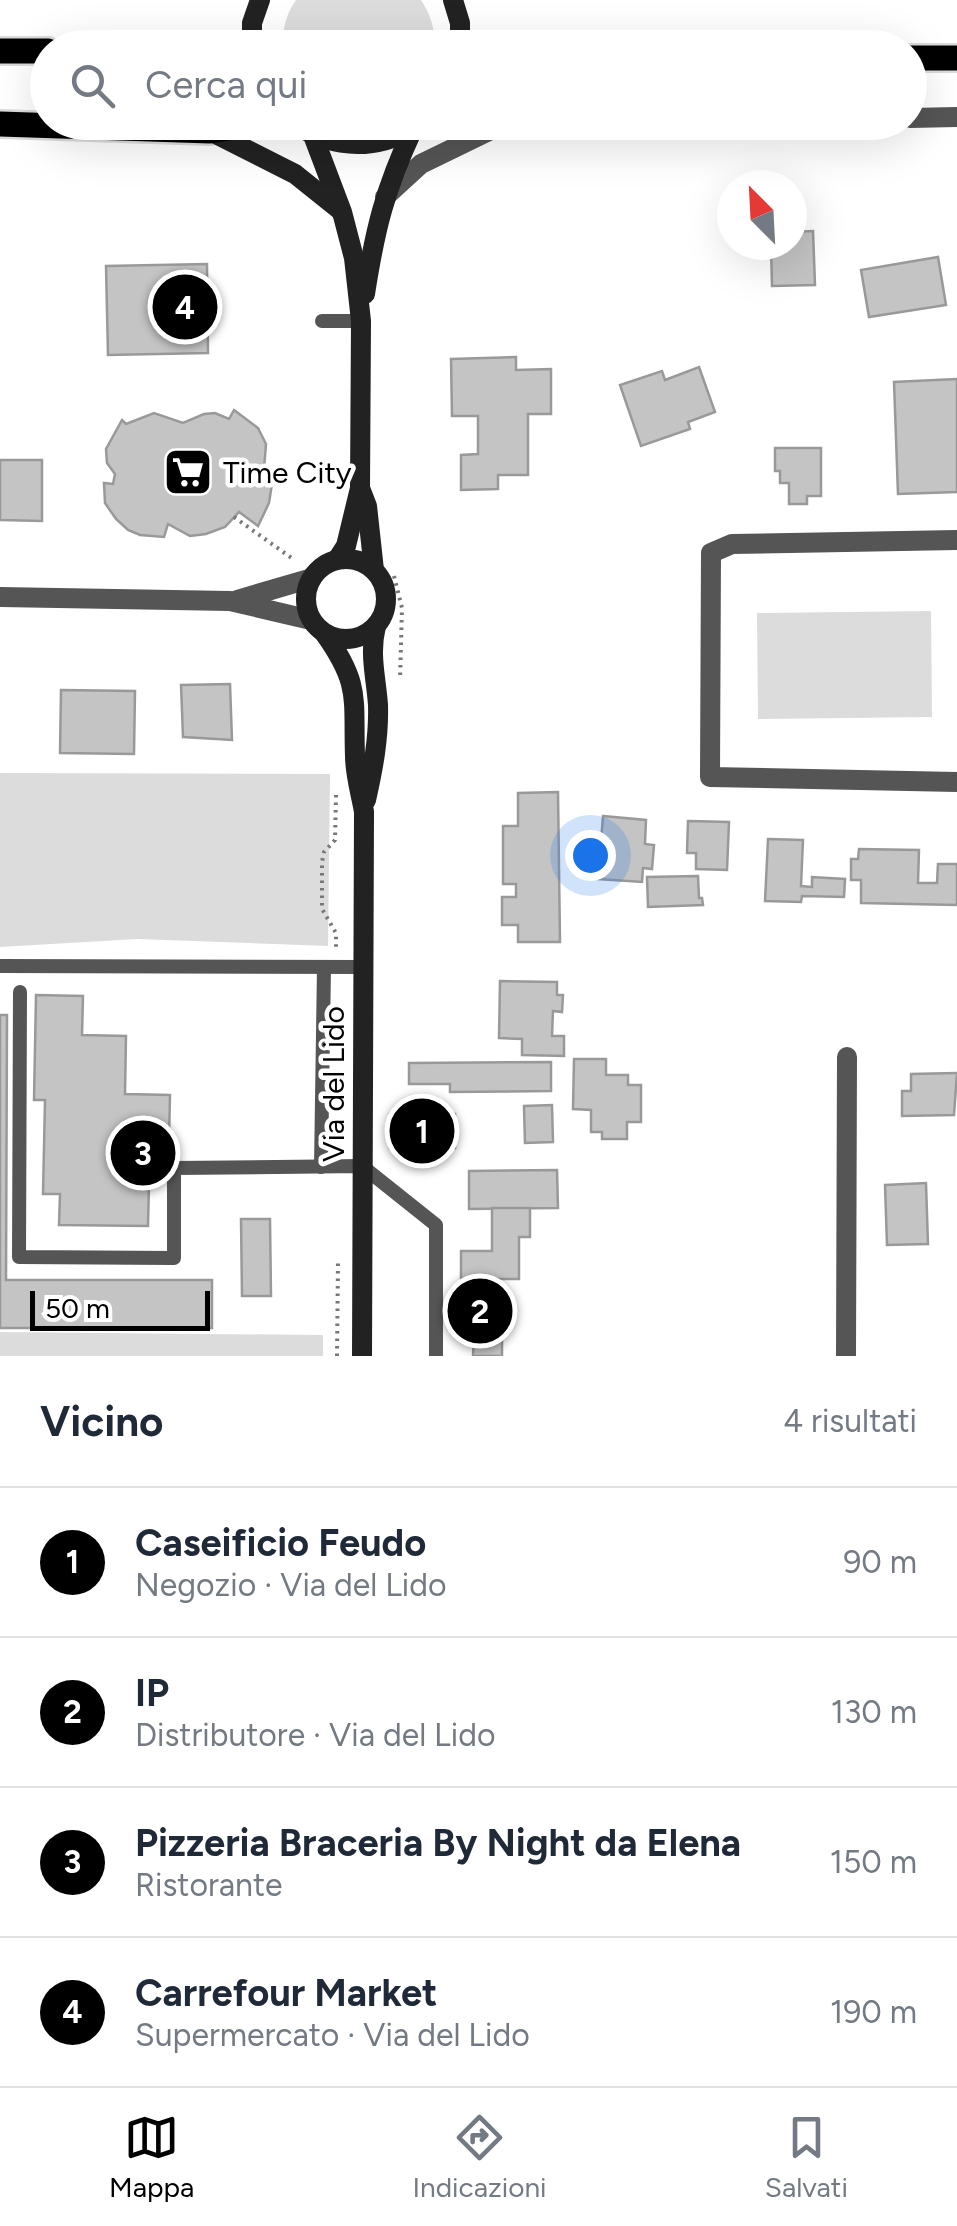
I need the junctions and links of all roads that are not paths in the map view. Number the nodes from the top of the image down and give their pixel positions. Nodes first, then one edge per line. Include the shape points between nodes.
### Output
1 (260, 0) edge
2 (452, 0) edge
3 (252, 30) edge
4 (460, 30) edge
5 (0, 51) edge
6 (30, 52) edge
7 (927, 58) edge
8 (957, 58) edge
9 (957, 117) edge
10 (927, 118) edge
11 (0, 124) edge
12 (30, 125) edge
13 (226, 140) edge
14 (315, 140) edge
15 (322, 140) edge
16 (388, 140) edge
17 (413, 140) edge
18 (470, 140) edge
19 (385, 197) junction
20 (342, 212) junction
21 (322, 320) dead end
22 (361, 321) junction
23 (360, 488) junction
24 (957, 540) edge
25 (337, 560) junction
26 (307, 571) junction
27 (383, 571) junction
28 (0, 597) edge
29 (230, 602) junction
30 (376, 626) junction
31 (318, 627) junction
32 (957, 782) edge
33 (364, 812) junction
34 (0, 966) edge
35 (324, 967) junction
36 (363, 968) junction
37 (20, 992) dead end
38 (846, 1057) dead end
39 (320, 1166) junction
40 (362, 1166) junction
41 (362, 1356) edge
42 (436, 1356) edge
43 (846, 1356) edge

1 - 3 main road
2 - 4 main road
5 - 6 main road
7 - 8 main road
9 - 10 street
11 - 12 main road
13 - 20 main road via 295,174
14 - 20 main road
15 - 16 main road via 347,146
17 - 19 main road
18 - 19 street via 421,164
19 - 22 main road
20 - 22 main road
21 - 22 lane
22 - 23 main road
23 - 25 main road
23 - 27 main road
24 - 32 street via 732,544 711,553 710,777
25 - 26 main road
25 - 27 main road
26 - 29 street
26 - 31 main road via 306,598
27 - 30 main road via 386,608
28 - 29 street
29 - 31 street
30 - 31 main road via 352,639
30 - 33 main road, Via del Lido via 370,662 378,735
31 - 33 main road, Via del Lido via 345,662 354,691
33 - 36 main road, Via del Lido
34 - 35 lane
35 - 36 lane
35 - 39 lane
36 - 40 main road, Via del Lido
37 - 39 lane via 19,1257 174,1258 174,1168
38 - 43 street
39 - 40 lane
40 - 41 main road, Via del Lido
40 - 42 lane via 436,1225

